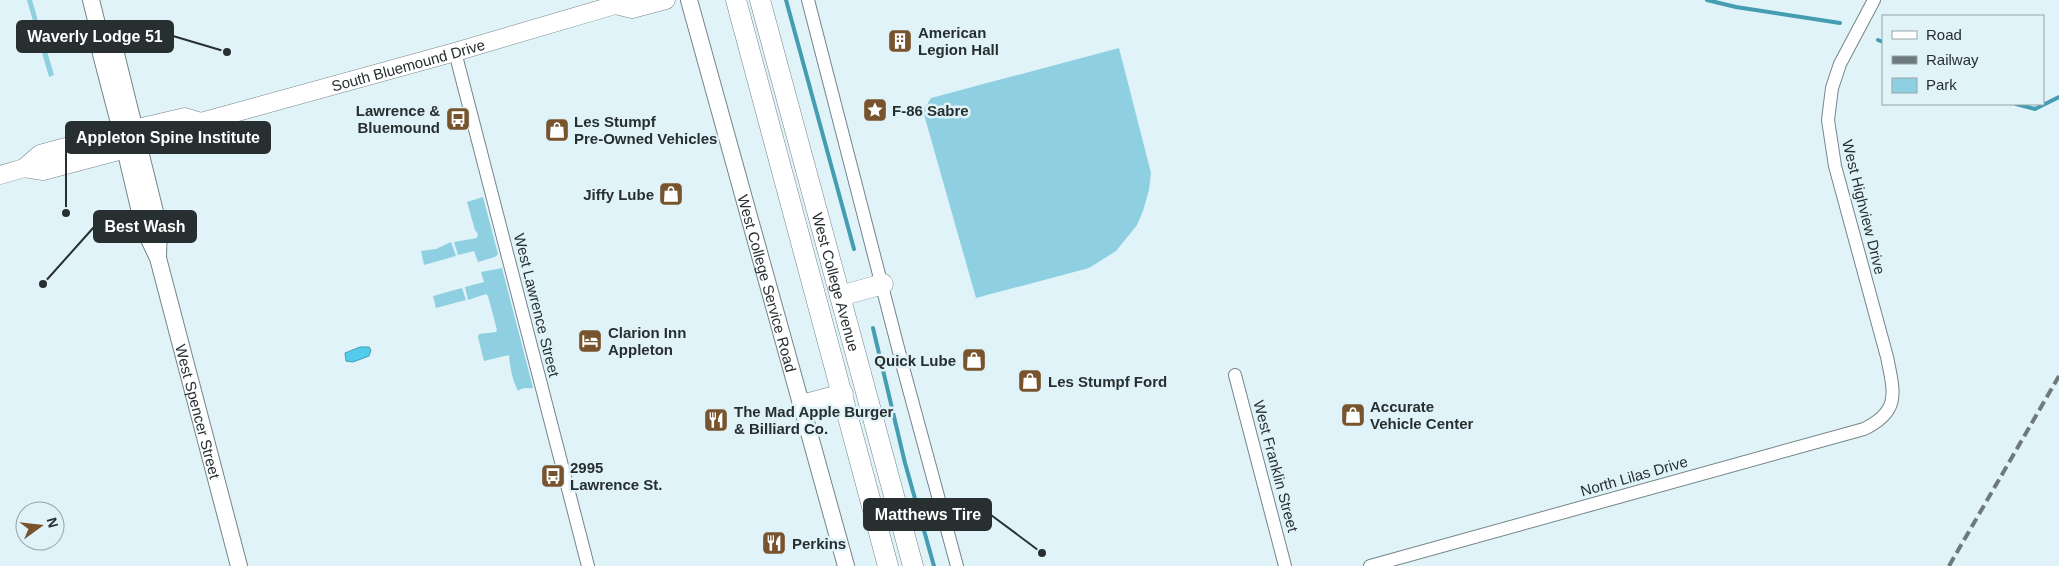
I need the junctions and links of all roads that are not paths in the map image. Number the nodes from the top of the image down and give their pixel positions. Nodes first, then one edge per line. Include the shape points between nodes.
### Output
1 (91, 0) edge
2 (666, 0) edge
3 (689, 0) edge
4 (736, 0) edge
5 (760, 0) edge
6 (808, 0) edge
7 (1874, 0) edge
8 (616, 2) edge
9 (455, 52) junction
10 (130, 139) junction
11 (0, 175) edge
12 (883, 284) junction
13 (840, 296) junction
14 (1235, 375) dead end
15 (843, 394) junction
16 (1892, 399) joint
17 (802, 405) junction
18 (239, 566) edge
19 (588, 566) edge
20 (846, 566) edge
21 (888, 566) edge
22 (912, 566) edge
23 (957, 566) edge
24 (1285, 566) edge
25 (1370, 566) edge

1 - 10 street, West Spencer Street via 100,36 115,50
2 - 8 main road, South Bluemound Drive via 632,9
3 - 17 street, West College Service Road
4 - 15 main road, West College Avenue
5 - 13 main road, West College Avenue
6 - 12 street
7 - 16 street, West Highview Drive via 1840,64 1832,88 1828,120 1834,166 1887,357 1893,386
8 - 9 main road, South Bluemound Drive
9 - 10 main road, South Bluemound Drive via 201,122 184,117
9 - 19 street, West Lawrence Street
10 - 11 main road, South Bluemound Drive via 43,171 24,168
10 - 18 street, West Spencer Street via 146,233 158,258
12 - 13 main road
12 - 23 street
13 - 22 main road, West College Avenue
14 - 24 street, West Franklin Street
15 - 17 main road
15 - 21 main road, West College Avenue
16 - 25 street, North Lilas Drive via 1887,414 1864,429
17 - 20 street, West College Service Road

